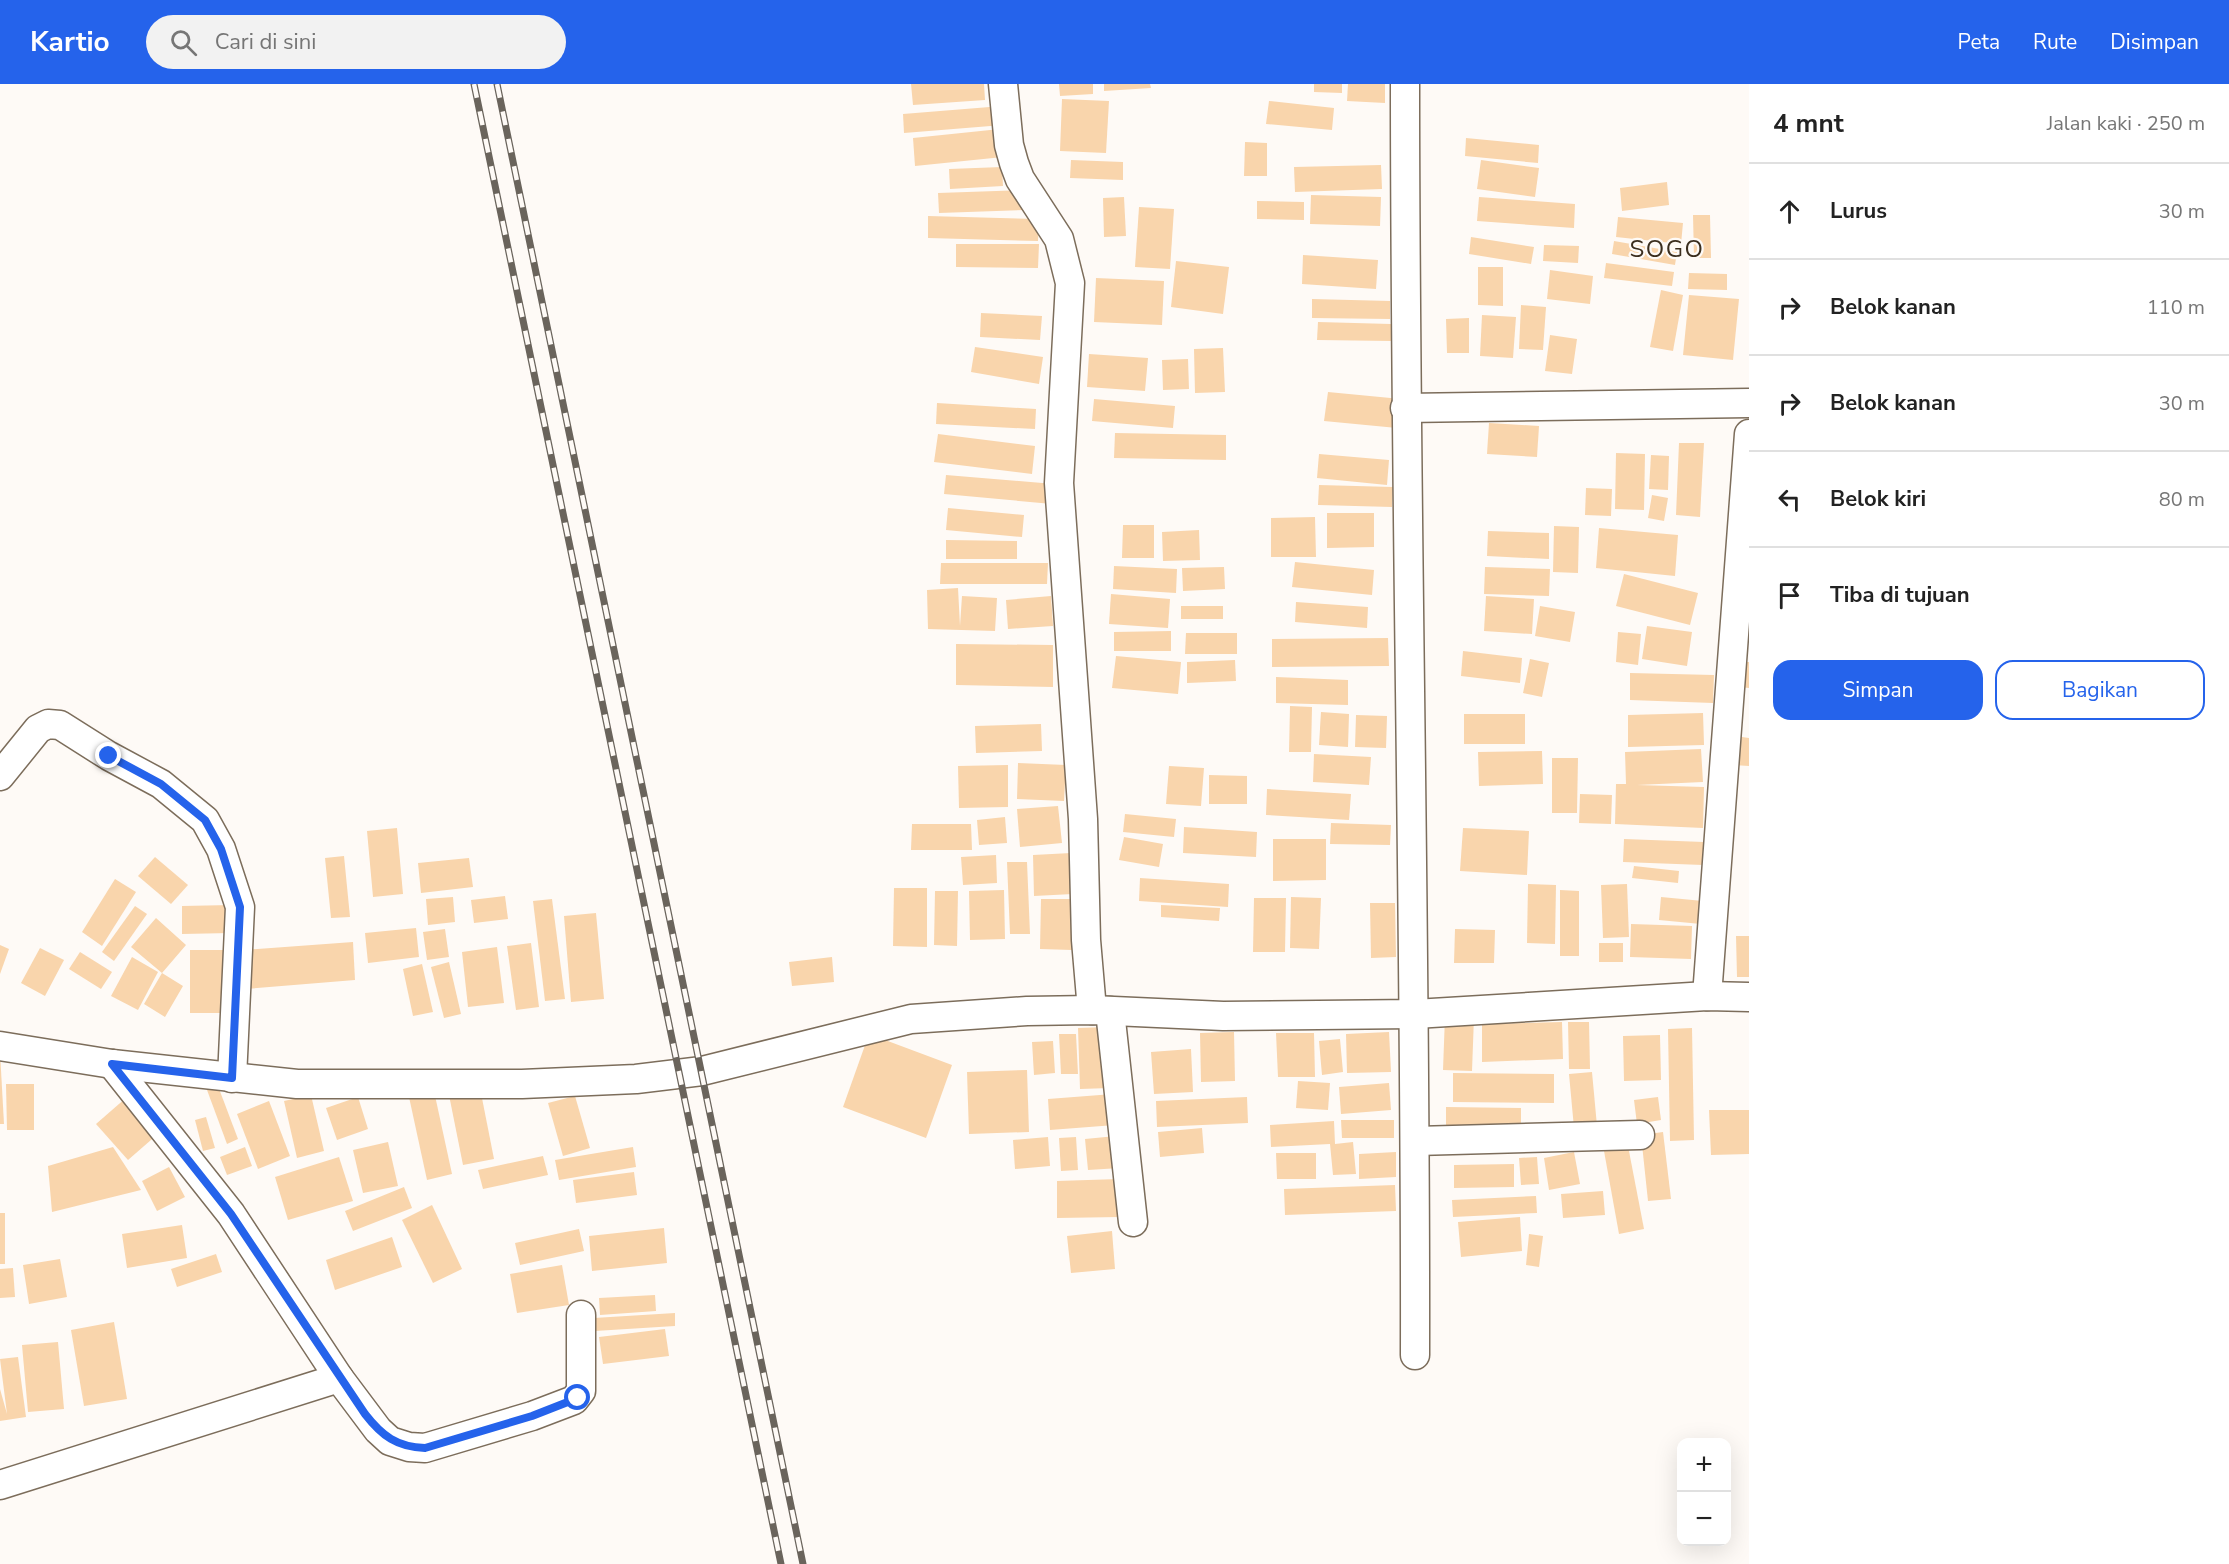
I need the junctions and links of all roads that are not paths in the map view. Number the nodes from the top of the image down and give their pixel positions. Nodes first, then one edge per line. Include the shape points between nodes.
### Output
1 (1003, 84) edge
2 (1405, 84) edge
3 (1749, 403) edge
4 (1405, 408) junction
5 (1749, 434) edge
6 (0, 776) edge
7 (1707, 996) junction
8 (1749, 997) edge
9 (1101, 1010) junction
10 (1415, 1014) junction
11 (0, 1046) edge
12 (112, 1064) junction
13 (232, 1078) junction
14 (1640, 1135) dead end
15 (1416, 1141) junction
16 (1133, 1222) dead end
17 (581, 1316) dead end
18 (1415, 1355) dead end
19 (339, 1378) junction
20 (0, 1485) edge

1 - 9 street via 1014,163 1059,239 1070,283 1059,483 1083,819 1086,940
2 - 4 street
3 - 4 street
4 - 10 street
5 - 7 street
6 - 13 street via 38,729 48,724 60,725 161,784 205,820 221,849 240,907
7 - 8 street
7 - 10 street
9 - 10 street via 1223,1016
9 - 13 street via 911,1019 702,1071 636,1079 522,1084 297,1084
9 - 16 street
10 - 15 street
11 - 12 street
12 - 13 street
12 - 19 street via 231,1214
14 - 15 street
15 - 18 street
17 - 19 street via 578,1398 425,1448 390,1441
19 - 20 street

